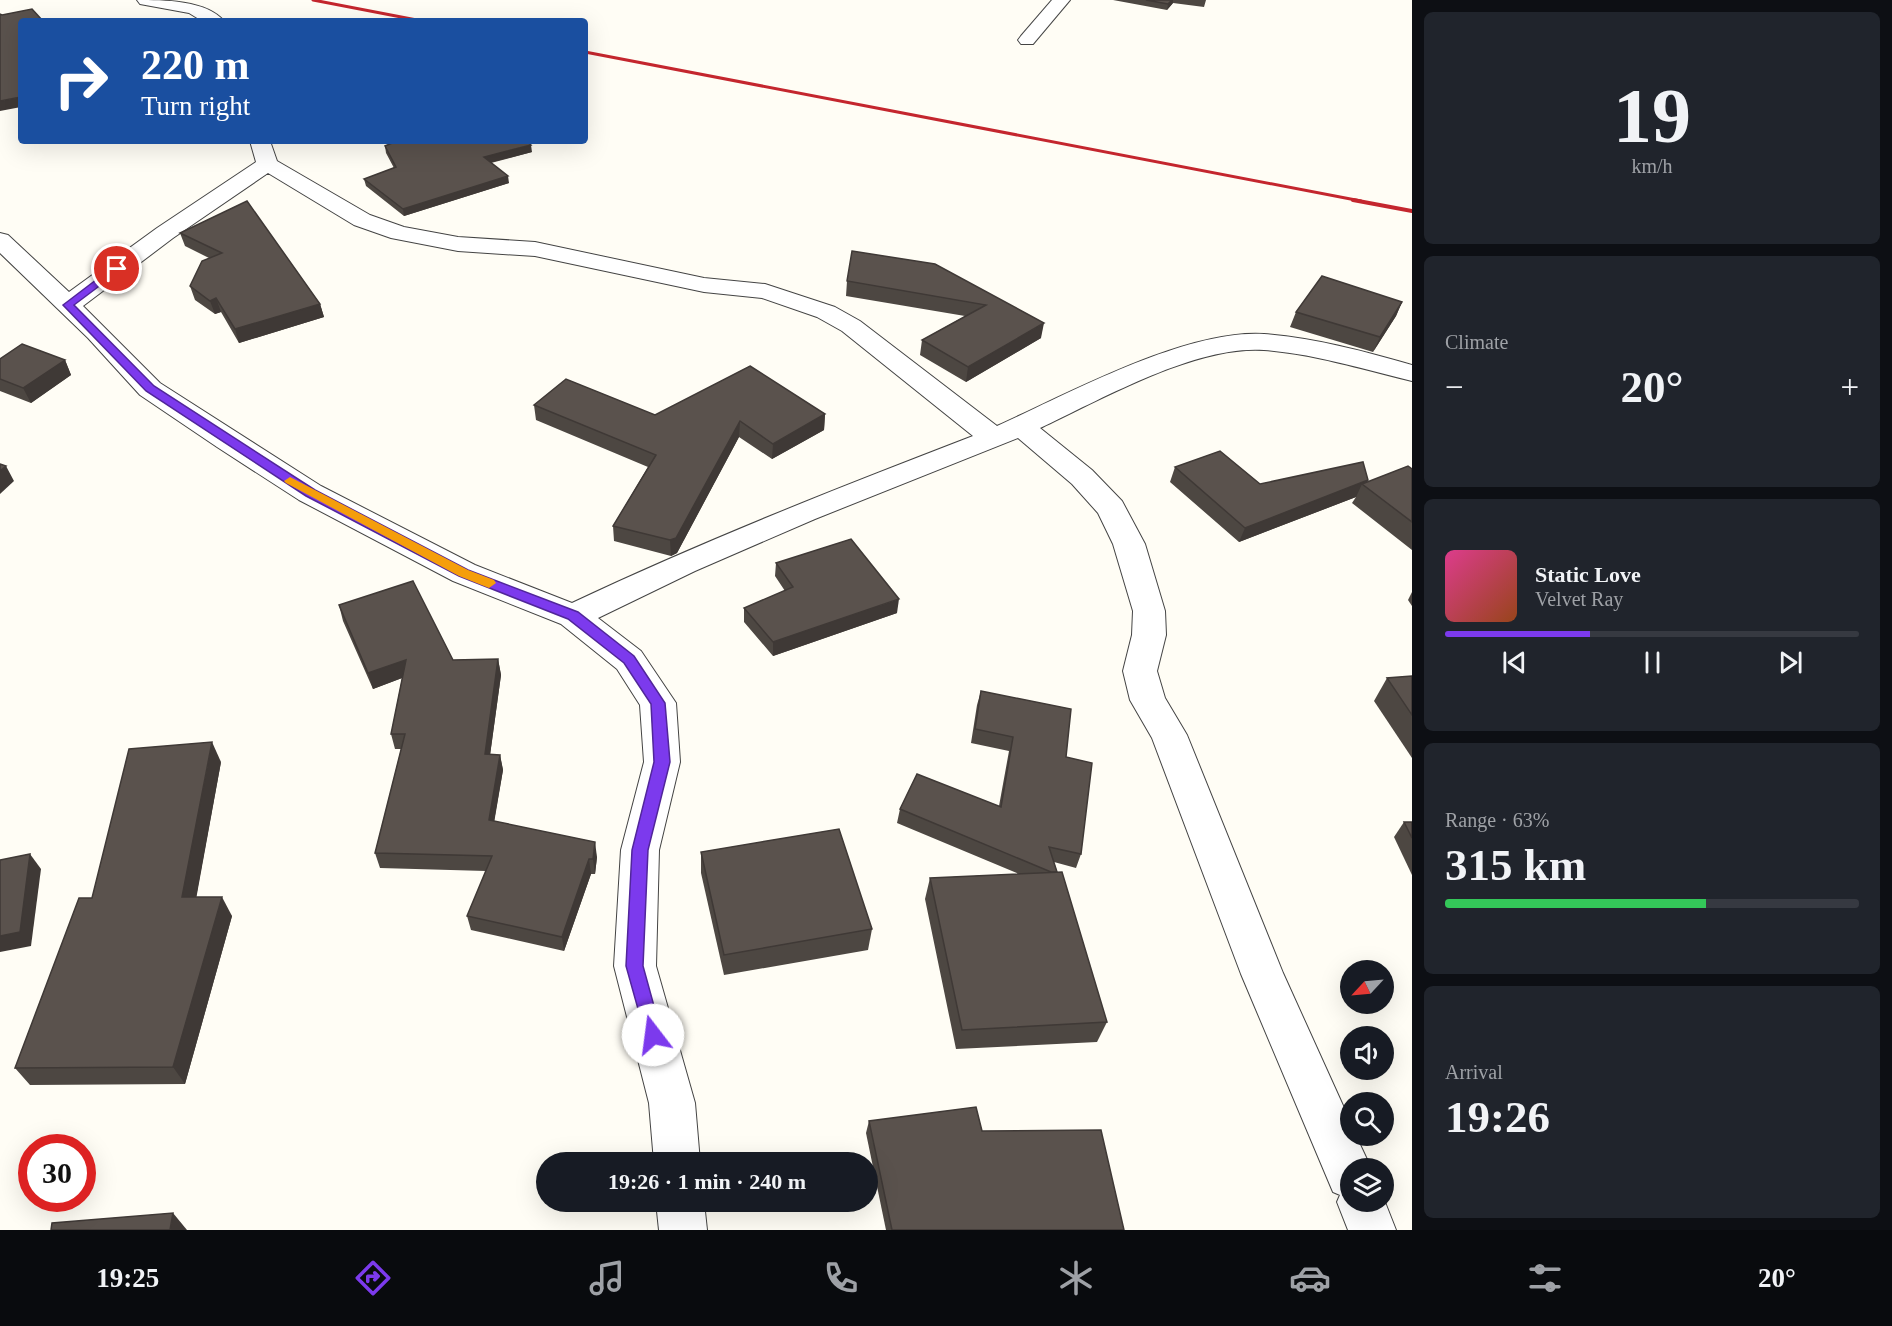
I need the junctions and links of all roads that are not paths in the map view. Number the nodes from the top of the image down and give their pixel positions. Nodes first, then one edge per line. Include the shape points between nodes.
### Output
1 (146, 0) edge
2 (1061, 0) edge
3 (210, 18) edge
4 (1028, 40) dead end
5 (263, 152) edge
6 (0, 240) edge
7 (68, 305) junction
8 (1412, 373) edge
9 (1007, 432) junction
10 (573, 616) junction
11 (676, 1152) edge
12 (1343, 1158) edge
13 (681, 1212) edge
14 (1365, 1212) edge
15 (683, 1230) edge
16 (1372, 1230) edge

1 - 3 street via 194,9
2 - 4 street
5 - 7 street via 165,233
5 - 9 street via 362,220 399,233 458,244 535,249 796,300 851,326
6 - 7 street
7 - 10 street via 150,389 301,487 464,573
8 - 9 street via 1343,353 1262,342 1209,347 1137,373
9 - 10 street via 804,512
9 - 12 street via 1082,477 1111,508 1129,544 1149,611 1149,635 1140,671 1148,700 1169,735 1262,974
10 - 11 street via 629,660 658,703 662,762 640,850 635,966 672,1103
13 - 15 street
14 - 16 street

